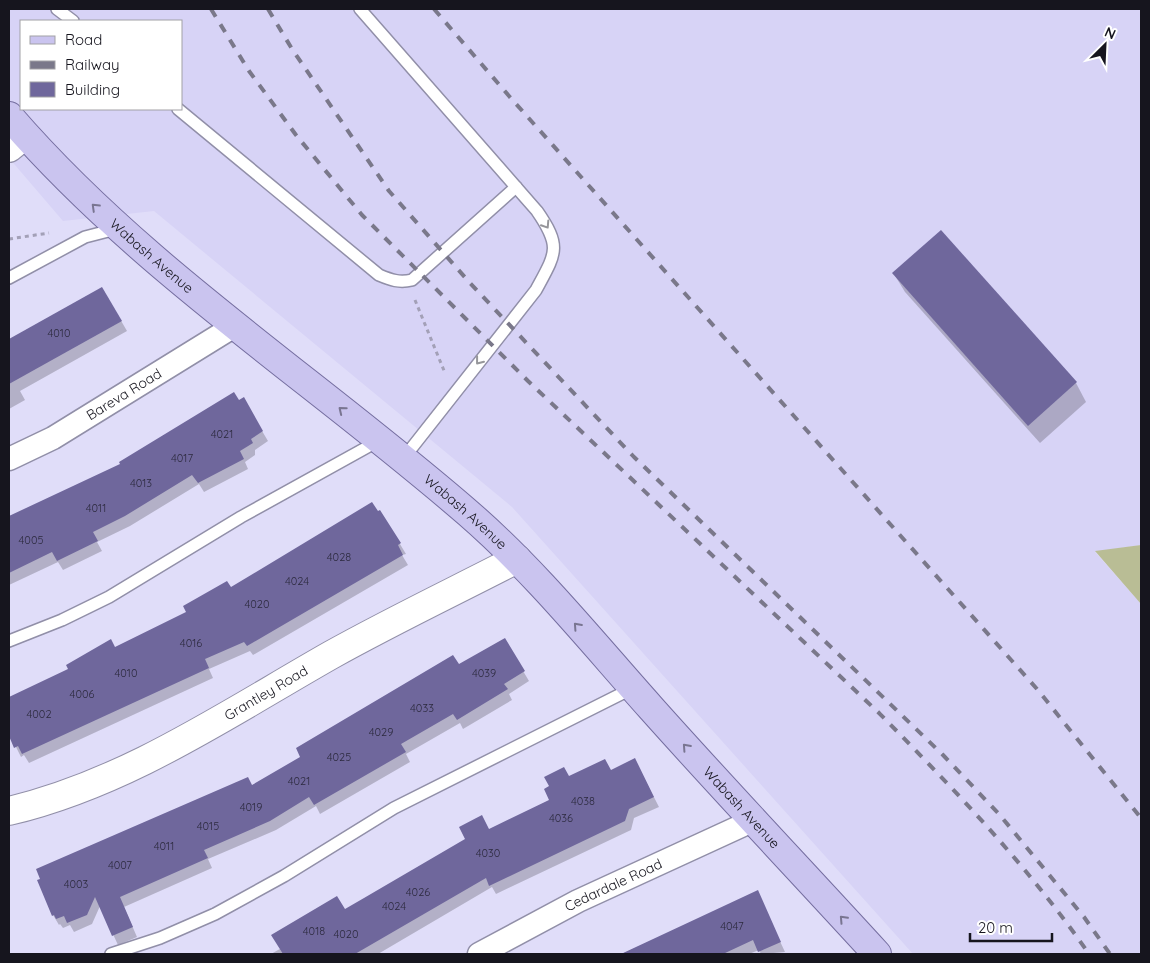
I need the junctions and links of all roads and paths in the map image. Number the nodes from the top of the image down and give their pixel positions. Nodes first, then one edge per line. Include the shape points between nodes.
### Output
1 (57, 9) edge
2 (360, 9) edge
3 (72, 20) edge
4 (179, 110) edge
5 (14, 133) edge
6 (516, 187) junction
7 (118, 228) junction
8 (56, 231) dead end
9 (9, 239) edge
10 (9, 278) edge
11 (407, 281) junction
12 (236, 325) junction
13 (454, 394) junction
14 (380, 440) junction
15 (9, 459) edge
16 (403, 459) junction
17 (516, 559) junction
18 (9, 641) edge
19 (633, 688) junction
20 (9, 811) edge
21 (752, 821) junction
22 (869, 953) edge
23 (111, 954) edge
24 (479, 954) edge

1 - 3 lane
2 - 6 lane
4 - 11 lane via 379,275 390,280
7 -> 5 main road, Wabash Avenue
6 - 11 lane via 412,280
6 -> 13 lane via 550,230 555,245 536,290
7 - 10 lane via 85,237
7 - 12 main road, Wabash Avenue
8 - 9 path
11 - 13 path
14 -> 12 main road, Wabash Avenue
12 - 15 street, Bareva Road via 53,438
13 - 16 lane
14 - 16 main road, Wabash Avenue
14 - 18 lane via 241,517 109,597
16 - 17 main road, Wabash Avenue via 469,514
19 -> 17 main road, Wabash Avenue
17 - 20 street, Grantley Road via 332,654 177,746 58,798
21 -> 19 main road, Wabash Avenue
19 - 23 lane via 410,800 215,914 160,938
22 -> 21 main road, Wabash Avenue
21 - 24 street, Cedardale Road via 578,901

